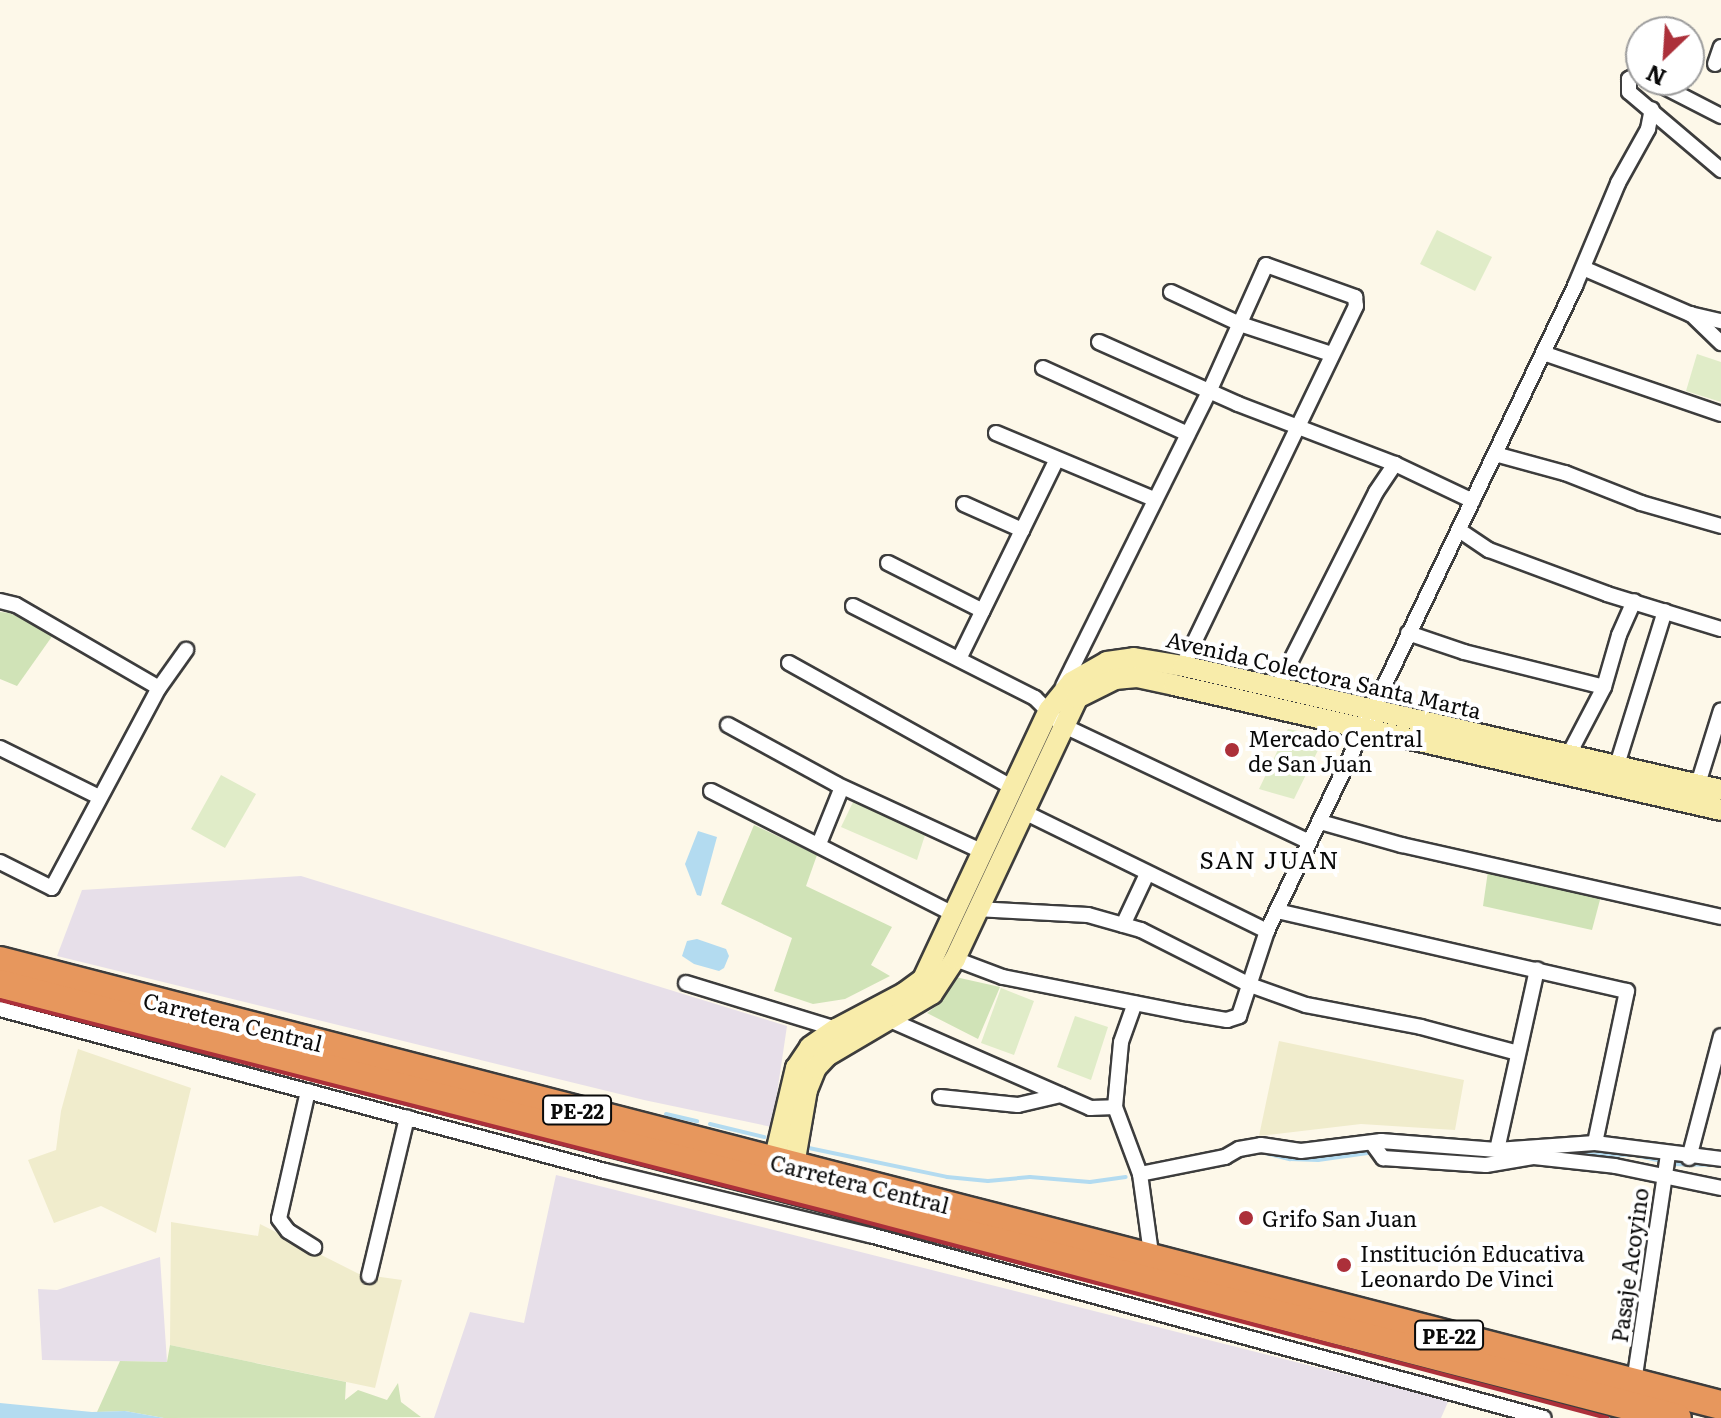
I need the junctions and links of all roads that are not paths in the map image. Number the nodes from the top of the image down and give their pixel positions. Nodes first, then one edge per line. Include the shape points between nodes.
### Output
1 (1721, 47) edge
2 (1715, 64) dead end
3 (1634, 96) edge
4 (1682, 96) edge
5 (1652, 109) junction
6 (1721, 116) edge
7 (1721, 170) edge
8 (1583, 268) junction
9 (1171, 292) dead end
10 (1690, 314) junction
11 (1721, 321) edge
12 (1240, 324) junction
13 (1099, 342) dead end
14 (1721, 343) edge
15 (1543, 353) junction
16 (1331, 354) junction
17 (1043, 368) dead end
18 (1209, 392) junction
19 (1721, 414) edge
20 (1300, 426) junction
21 (996, 433) dead end
22 (1188, 434) junction
23 (1495, 454) junction
24 (1056, 461) junction
25 (1395, 464) junction
26 (1154, 499) junction
27 (1473, 501) junction
28 (964, 504) dead end
29 (1721, 526) edge
30 (1022, 530) junction
31 (1459, 530) junction
32 (888, 563) dead end
33 (0, 601) edge
34 (1634, 601) junction
35 (853, 606) dead end
36 (983, 611) junction
37 (1665, 611) junction
38 (1721, 629) edge
39 (1408, 633) junction
40 (186, 650) dead end
41 (959, 659) junction
42 (789, 663) dead end
43 (1183, 666) junction
44 (1278, 686) junction
45 (1604, 687) junction
46 (159, 688) junction
47 (1371, 708) junction
48 (1721, 710) edge
49 (1056, 711) junction
50 (728, 725) dead end
51 (1362, 729) junction
52 (0, 748) edge
53 (1569, 754) junction
54 (1617, 765) junction
55 (1698, 784) junction
56 (842, 787) junction
57 (1012, 787) junction
58 (1721, 790) edge
59 (711, 791) dead end
60 (99, 797) junction
61 (1721, 810) edge
62 (1022, 811) junction
63 (1320, 822) junction
64 (1310, 842) junction
65 (819, 844) junction
66 (983, 852) junction
67 (0, 862) edge
68 (1147, 874) junction
69 (976, 909) junction
70 (1277, 911) junction
71 (955, 915) junction
72 (1721, 917) edge
73 (1123, 925) junction
74 (1267, 931) junction
75 (955, 959) junction
76 (0, 961) edge
77 (1537, 969) junction
78 (686, 983) dead end
79 (0, 984) edge
80 (1250, 985) junction
81 (1135, 1003) junction
82 (0, 1009) edge
83 (890, 1020) junction
84 (836, 1029) junction
85 (1721, 1036) edge
86 (1518, 1053) junction
87 (308, 1091) junction
88 (1061, 1095) junction
89 (940, 1097) dead end
90 (521, 1107) junction
91 (1115, 1107) junction
92 (407, 1118) junction
93 (1372, 1143) junction
94 (1595, 1143) junction
95 (1497, 1150) junction
96 (1668, 1154) junction
97 (1689, 1158) junction
98 (1721, 1159) edge
99 (784, 1163) junction
100 (1140, 1174) junction
101 (1664, 1176) junction
102 (1721, 1188) edge
103 (314, 1247) dead end
104 (1150, 1269) junction
105 (369, 1276) dead end
106 (1290, 1317) junction
107 (1281, 1346) junction
108 (1432, 1354) junction
109 (1634, 1382) junction
110 (1426, 1384) junction
111 (1721, 1405) edge
112 (1544, 1418) edge
113 (1677, 1418) edge

1 - 2 street
3 - 5 street
4 - 6 street
5 - 7 street
5 - 8 street via 1648,129 1618,183
8 - 10 street
8 - 15 street
9 - 12 street
10 - 11 street
10 - 14 street
12 - 16 street
12 - 16 street via 1266,265 1298,275 1355,297 1356,306
12 - 18 street
13 - 18 street
15 - 19 street
15 - 23 street
16 - 20 street
17 - 22 street
18 - 20 street
18 - 22 street
20 - 25 street
20 - 43 street
21 - 24 street
22 - 26 street
23 - 27 street
23 - 29 street
24 - 26 street
24 - 30 street
25 - 27 street
25 - 44 street
26 - 49 street
27 - 31 street
28 - 30 street
30 - 36 street
31 - 34 street via 1489,550
31 - 39 street
32 - 36 street
33 - 46 street via 16,605
34 - 37 street
34 - 45 street
35 - 41 street
36 - 41 street
37 - 38 street
37 - 54 street
39 - 45 street
39 - 47 street
40 - 46 street
41 - 49 street
42 - 57 street
43 - 44 street, Avenida Colectora Santa Marta
43 - 49 street, Avenida Colectora Santa Marta via 1134,658 1107,662 1088,670
44 - 47 street, Avenida Colectora Santa Marta
45 - 53 street
46 - 60 street
47 - 51 street
47 - 53 street, Avenida Colectora Santa Marta
48 - 55 street
49 - 51 street, Avenida Colectora Santa Marta via 1091,688 1137,677
49 - 57 street, Avenida Colectora Santa Marta
49 - 62 street, Avenida Colectora Santa Marta
49 - 64 street
50 - 56 street
51 - 61 street, Avenida Colectora Santa Marta
51 - 63 street
52 - 60 street
53 - 54 street, Avenida Colectora Santa Marta
54 - 55 street, Avenida Colectora Santa Marta
55 - 58 street, Avenida Colectora Santa Marta
56 - 65 street
56 - 66 street
57 - 66 street, Avenida Colectora Santa Marta
59 - 65 street
60 - 67 street via 52,888
62 - 68 street
62 - 69 street, Avenida Colectora Santa Marta
63 - 64 street
63 - 72 street
64 - 70 street
65 - 71 street
66 - 71 street, Avenida Colectora Santa Marta
68 - 73 street
68 - 74 street
69 - 73 street via 1088,915
69 - 75 street, Avenida Colectora Santa Marta
70 - 74 street
70 - 77 street
71 - 84 street, Avenida Colectora Santa Marta via 923,979
73 - 80 street
74 - 80 street
75 - 81 street via 1003,977
75 - 83 street, Avenida Colectora Santa Marta via 932,994
76 - 90 highway, Carretera Central / PE-22
77 - 86 street
77 - 94 street via 1627,991
78 - 84 street
79 - 90 highway, Carretera Central / PE-22
80 - 81 street via 1239,1016 1227,1020
80 - 86 street via 1306,1005
81 - 91 street via 1121,1042
82 - 87 street
83 - 88 street
83 - 99 street, Avenida Colectora Santa Marta via 827,1056 816,1068
84 - 99 street, Avenida Colectora Santa Marta via 810,1047 796,1068
85 - 97 street
86 - 95 street
87 - 92 street
87 - 103 street via 279,1219
88 - 89 street via 1018,1105
88 - 91 street via 1090,1108
90 - 99 highway, Carretera Central / PE-22
90 - 104 highway, Carretera Central / PE-22
91 - 100 street
92 - 105 street
92 - 107 street
93 - 95 street
93 - 100 street via 1301,1151 1261,1145
93 - 101 street via 1383,1158 1486,1165 1534,1157
94 - 95 street
94 - 96 street
96 - 97 street
96 - 101 street, Pasaje Acoyino
97 - 98 street
99 - 104 highway, Carretera Central / PE-22
100 - 104 street
101 - 102 street
101 - 109 street, Pasaje Acoyino
104 - 106 highway, Carretera Central / PE-22
104 - 109 highway, Carretera Central / PE-22
106 - 107 street
106 - 108 highway, Carretera Central / PE-22
107 - 110 street
108 - 110 street
108 - 113 highway, Carretera Central / PE-22
109 - 111 highway, Carretera Central / PE-22
110 - 112 street

